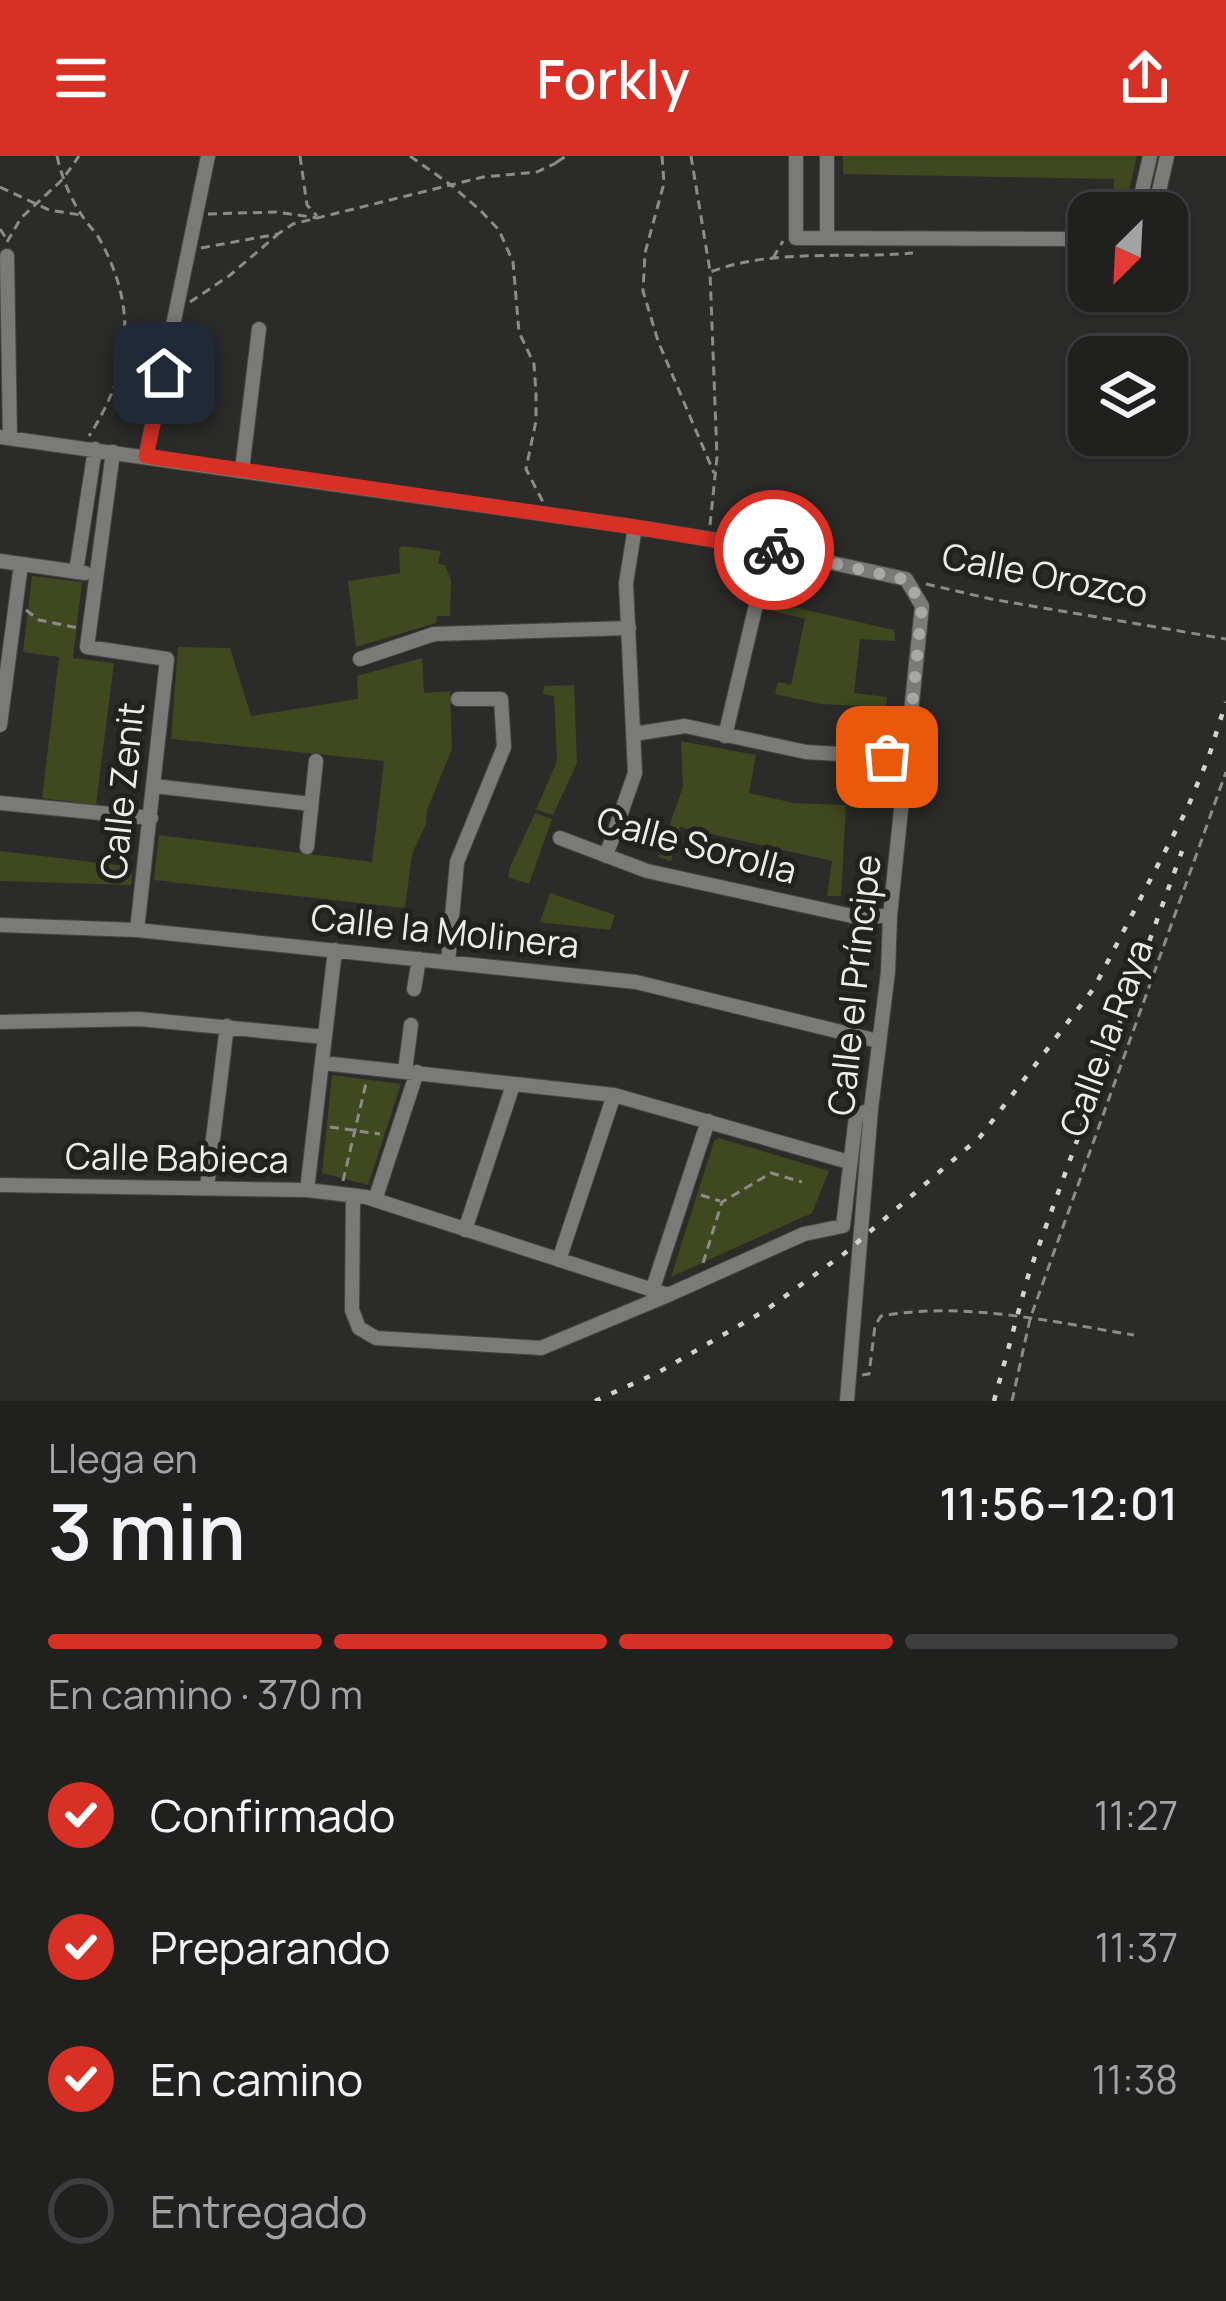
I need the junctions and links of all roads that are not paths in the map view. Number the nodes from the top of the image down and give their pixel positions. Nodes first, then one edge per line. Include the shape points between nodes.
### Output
1 (208, 156) edge
2 (796, 156) edge
3 (827, 156) edge
4 (1150, 156) edge
5 (1167, 156) edge
6 (1142, 192) edge
7 (1159, 192) edge
8 (827, 238) junction
9 (1068, 239) edge
10 (7, 247) road end
11 (259, 329) dead end
12 (5, 437) edge
13 (91, 444) junction
14 (113, 452) junction
15 (146, 456) junction
16 (242, 470) junction
17 (635, 527) junction
18 (0, 561) edge
19 (21, 565) junction
20 (76, 572) junction
21 (96, 574) junction
22 (907, 580) joint
23 (755, 609) dead end
24 (629, 628) junction
25 (360, 659) dead end
26 (458, 698) dead end
27 (0, 725) edge
28 (634, 734) junction
29 (725, 736) junction
30 (907, 758) junction
31 (316, 761) dead end
32 (154, 786) junction
33 (0, 803) edge
34 (311, 804) junction
35 (151, 818) junction
36 (560, 838) dead end
37 (307, 847) dead end
38 (606, 856) junction
39 (890, 916) junction
40 (0, 925) edge
41 (136, 930) junction
42 (335, 950) junction
43 (419, 959) junction
44 (448, 962) junction
45 (414, 989) dead end
46 (0, 1022) edge
47 (411, 1025) dead end
48 (227, 1026) junction
49 (325, 1037) junction
50 (878, 1041) junction
51 (323, 1063) junction
52 (411, 1072) junction
53 (513, 1084) junction
54 (614, 1095) junction
55 (871, 1108) junction
56 (707, 1121) junction
57 (849, 1162) junction
58 (0, 1186) edge
59 (207, 1187) junction
60 (348, 1189) junction
61 (307, 1190) junction
62 (375, 1200) junction
63 (466, 1230) junction
64 (560, 1260) junction
65 (661, 1292) junction
66 (847, 1401) edge

1 - 15 street
2 - 8 street via 796,238
3 - 8 street
4 - 6 street
5 - 7 street
8 - 9 street
10 - 12 street
11 - 16 street
12 - 13 street, Calle Orozco
13 - 14 street, Calle Orozco
13 - 20 street
14 - 15 street, Calle Orozco
14 - 21 street
15 - 16 street, Calle Orozco
16 - 17 street, Calle Orozco
17 - 22 street, Calle Orozco
17 - 24 street
18 - 19 street
19 - 20 street
19 - 27 street
20 - 21 street
21 - 32 street, Calle Zenit via 87,647 166,659
22 - 30 street, Calle el Príncipe via 922,606
23 - 29 street
24 - 25 street via 434,634
24 - 28 street
26 - 44 street via 501,699 504,747 457,862
28 - 29 street via 685,726
28 - 38 street via 635,773
29 - 30 street via 806,752
30 - 39 street, Calle el Príncipe
31 - 34 street
32 - 34 street
32 - 35 street, Calle Zenit
33 - 35 street
34 - 37 street
35 - 41 street, Calle Zenit
36 - 38 street, Calle Sorolla
38 - 39 street, Calle Sorolla via 852,916
39 - 50 street, Calle el Príncipe
40 - 41 street, Calle la Molinera
41 - 42 street, Calle la Molinera
42 - 43 street, Calle la Molinera
42 - 49 street
43 - 44 street, Calle la Molinera
43 - 45 street
44 - 50 street, Calle la Molinera via 636,982
46 - 48 street
47 - 52 street
48 - 49 street
48 - 59 street
49 - 51 street
50 - 55 street, Calle el Príncipe
51 - 52 street
51 - 61 street
52 - 53 street
52 - 62 street
53 - 54 street
53 - 63 street
54 - 56 street
54 - 64 street
55 - 57 street via 856,1116
55 - 66 street, Calle el Príncipe
56 - 57 street
56 - 65 street
57 - 65 street via 843,1226
58 - 59 street, Calle Babieca
59 - 61 street, Calle Babieca
60 - 61 street, Calle Babieca
60 - 62 street, Calle Babieca
60 - 65 street via 352,1310 359,1328 376,1338 541,1348
62 - 63 street, Calle Babieca
63 - 64 street, Calle Babieca
64 - 65 street, Calle Babieca

